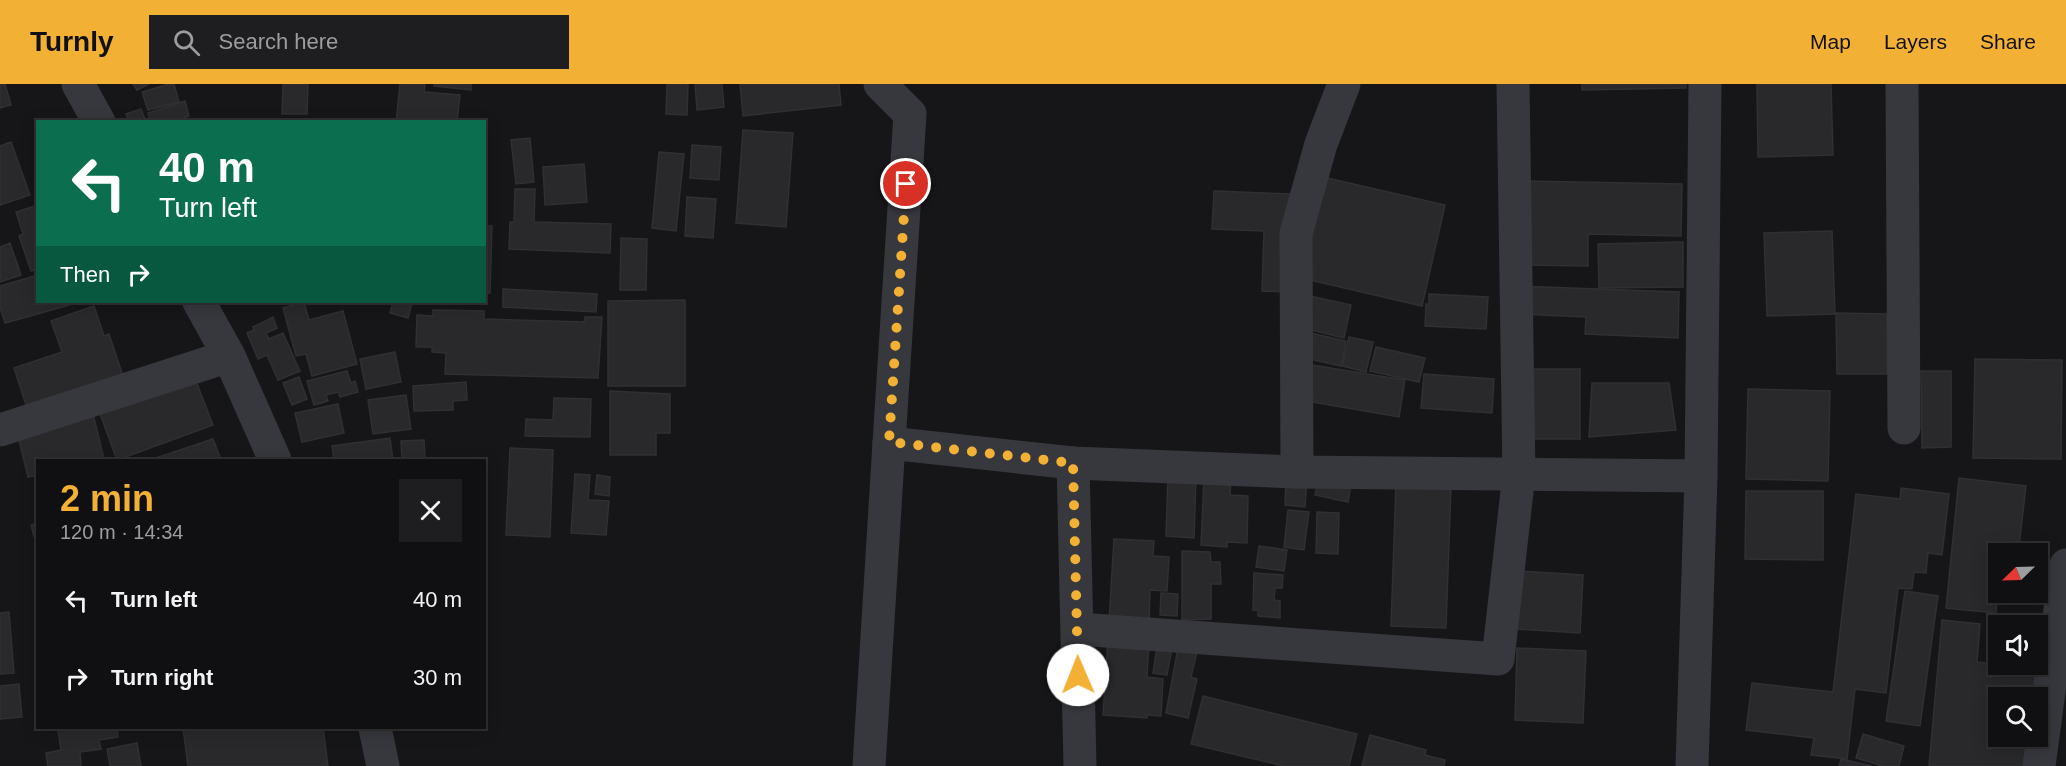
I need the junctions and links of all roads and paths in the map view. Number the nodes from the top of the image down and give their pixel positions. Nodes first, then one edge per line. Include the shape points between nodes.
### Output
1 (78, 84) edge
2 (880, 84) edge
3 (1344, 84) edge
4 (1513, 84) edge
5 (1705, 84) edge
6 (1902, 84) edge
7 (98, 120) edge
8 (200, 303) edge
9 (230, 356) junction
10 (1904, 428) dead end
11 (0, 430) edge
12 (889, 442) junction
13 (275, 459) edge
14 (1073, 463) junction
15 (1297, 472) junction
16 (1519, 474) junction
17 (1701, 476) junction
18 (2066, 565) edge
19 (1078, 629) junction
20 (375, 729) edge
21 (383, 766) edge
22 (869, 766) edge
23 (1080, 766) edge
24 (1692, 766) edge
25 (2039, 766) edge

1 - 7 street
2 - 12 street via 910,114
3 - 15 street via 1321,144 1296,233
4 - 16 street
5 - 17 street
6 - 10 street
8 - 9 street
9 - 11 street
9 - 13 street
12 - 14 street
12 - 22 street
14 - 15 street
14 - 19 street
15 - 16 street
16 - 17 street
16 - 19 street via 1498,659
17 - 24 street
18 - 25 street
19 - 23 street
20 - 21 street

